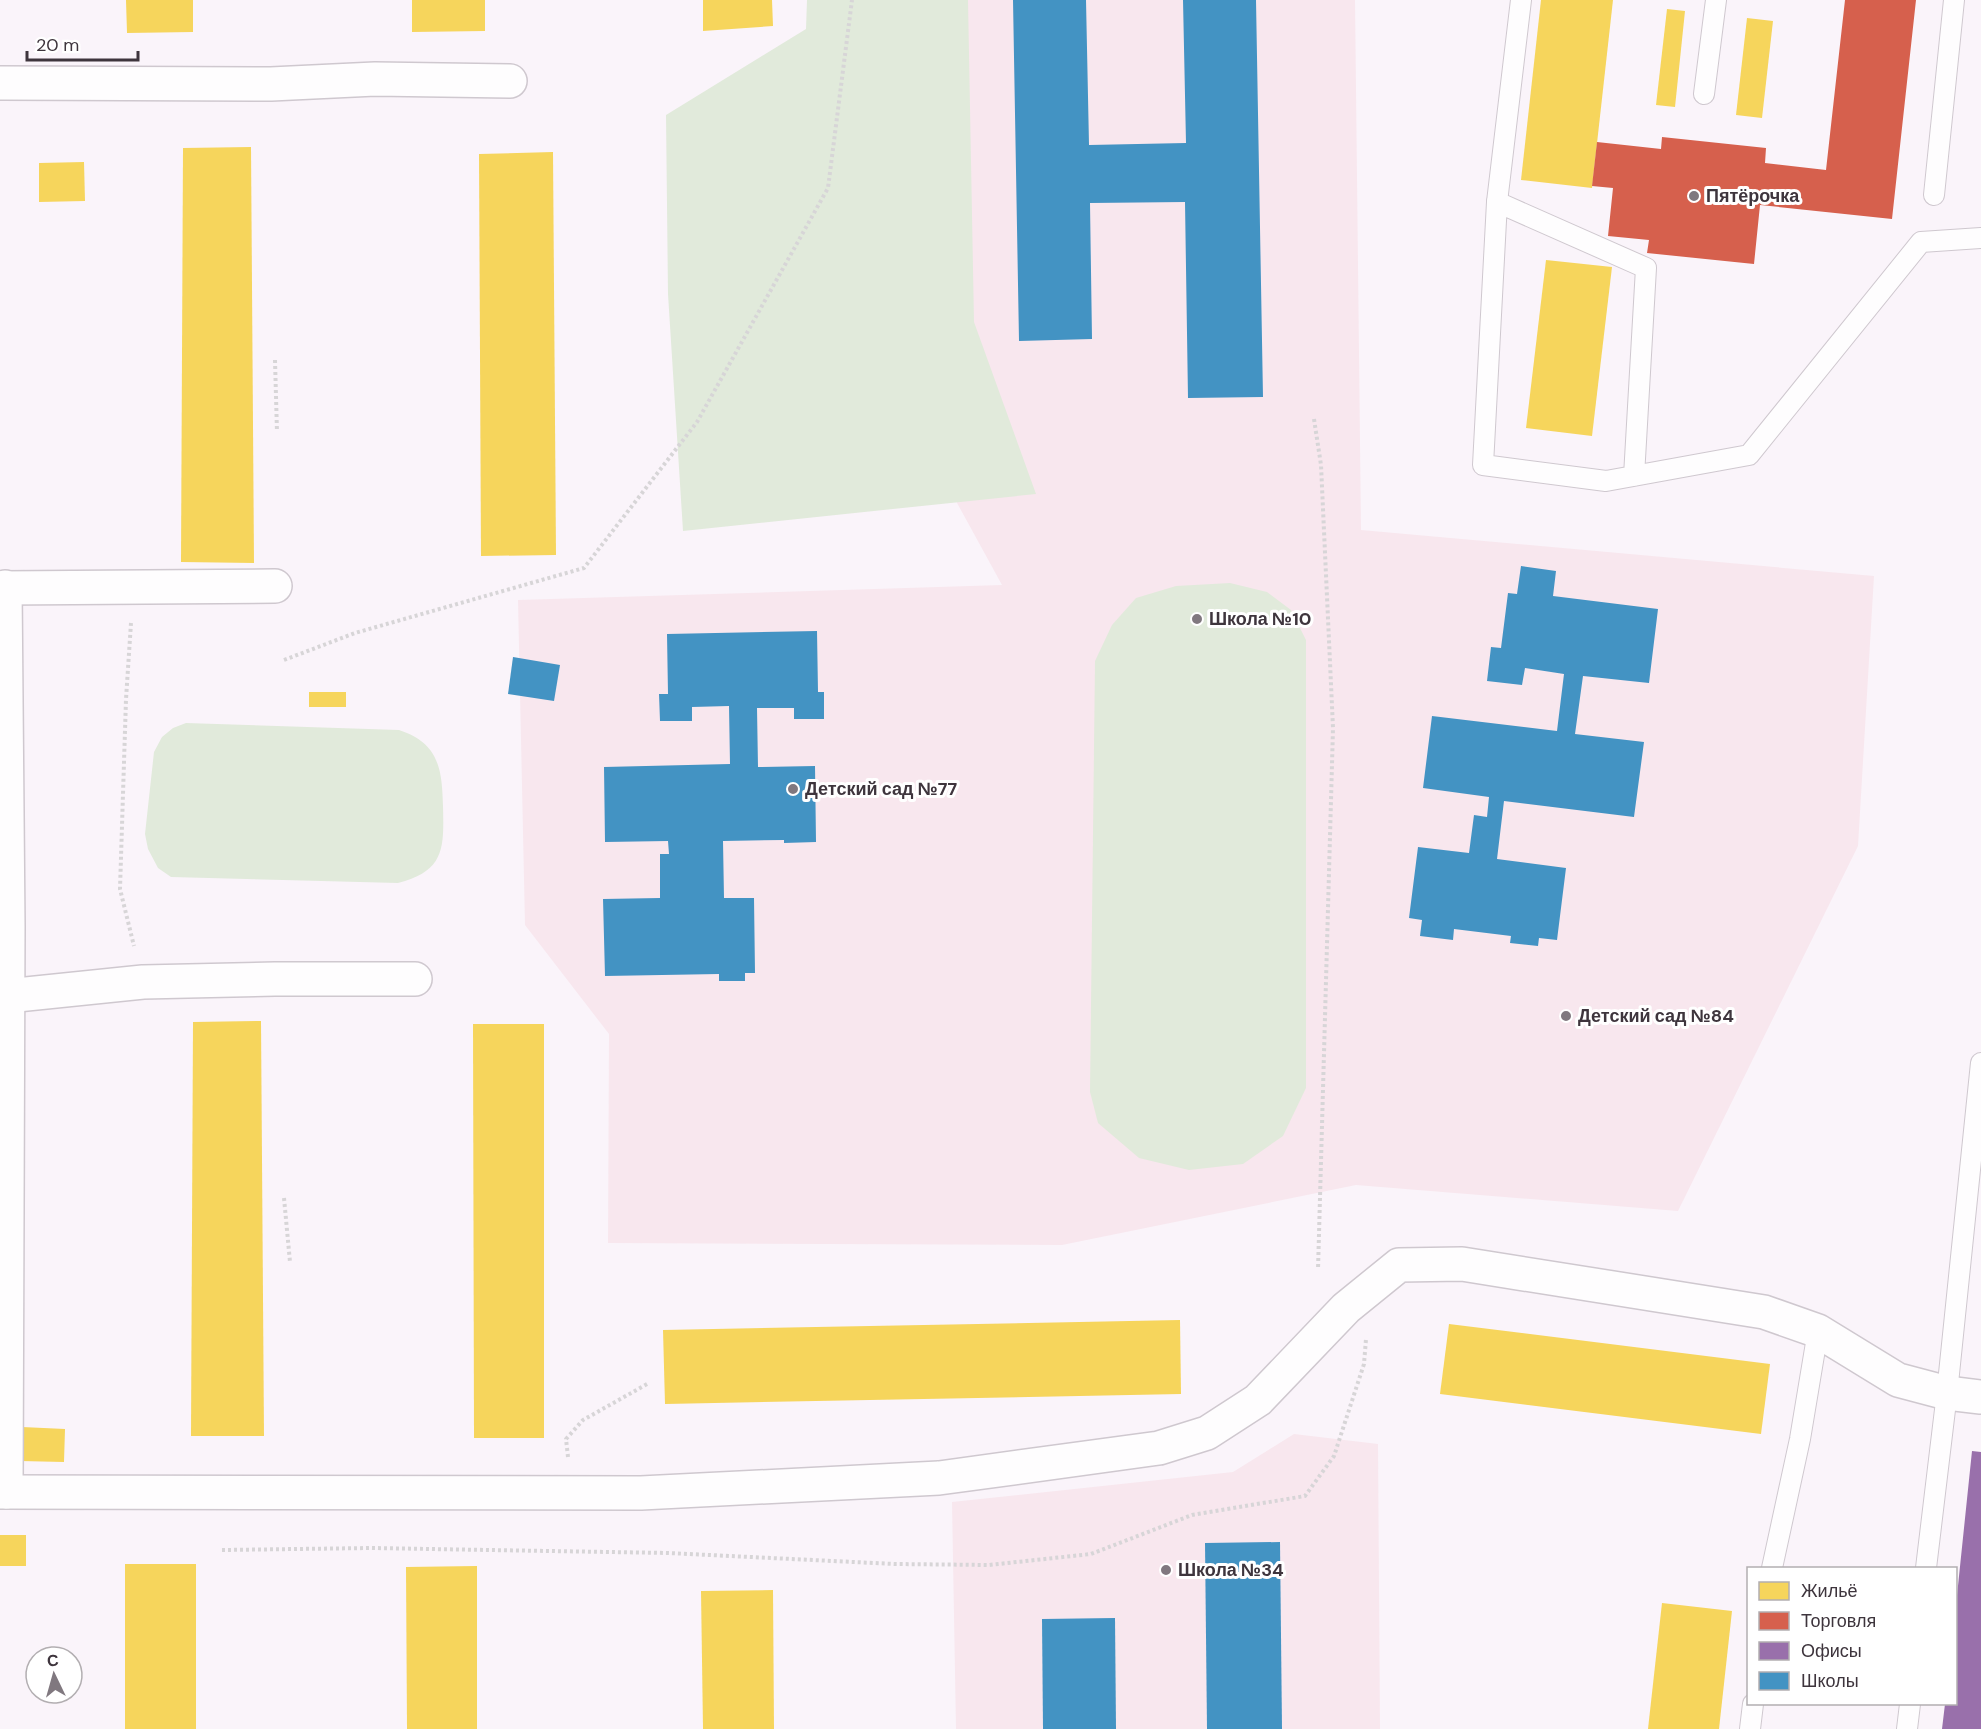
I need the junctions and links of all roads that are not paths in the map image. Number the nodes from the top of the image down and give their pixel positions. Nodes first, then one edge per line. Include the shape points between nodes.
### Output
1 (1521, 0) edge
2 (1716, 0) edge
3 (1954, 0) edge
4 (510, 81) dead end
5 (0, 83) edge
6 (1704, 94) dead end
7 (1934, 195) dead end
8 (1497, 202) junction
9 (1981, 238) edge
10 (1634, 476) junction
11 (275, 586) dead end
12 (2, 588) edge
13 (415, 979) dead end
14 (7, 996) junction
15 (1981, 1063) edge
16 (1818, 1331) junction
17 (1947, 1393) junction
18 (1981, 1397) edge
19 (3, 1492) edge
20 (1772, 1567) edge
21 (1926, 1567) edge
22 (1753, 1705) edge
23 (1910, 1705) edge
24 (1750, 1729) edge
25 (1907, 1729) edge

1 - 8 lane
2 - 6 lane
3 - 7 lane
4 - 5 street
8 - 10 lane via 1646,268
8 - 10 lane via 1483,465 1606,481
9 - 10 lane via 1921,242 1749,454
11 - 12 street
12 - 14 street
13 - 14 street via 143,982
14 - 19 street
15 - 17 lane
16 - 17 street via 1898,1380
16 - 19 street via 1764,1312 1462,1264 1399,1266 1346,1308 1258,1400 1207,1433 1159,1448 939,1478 641,1493
16 - 20 lane
17 - 18 street
17 - 21 lane
22 - 24 lane
23 - 25 lane

